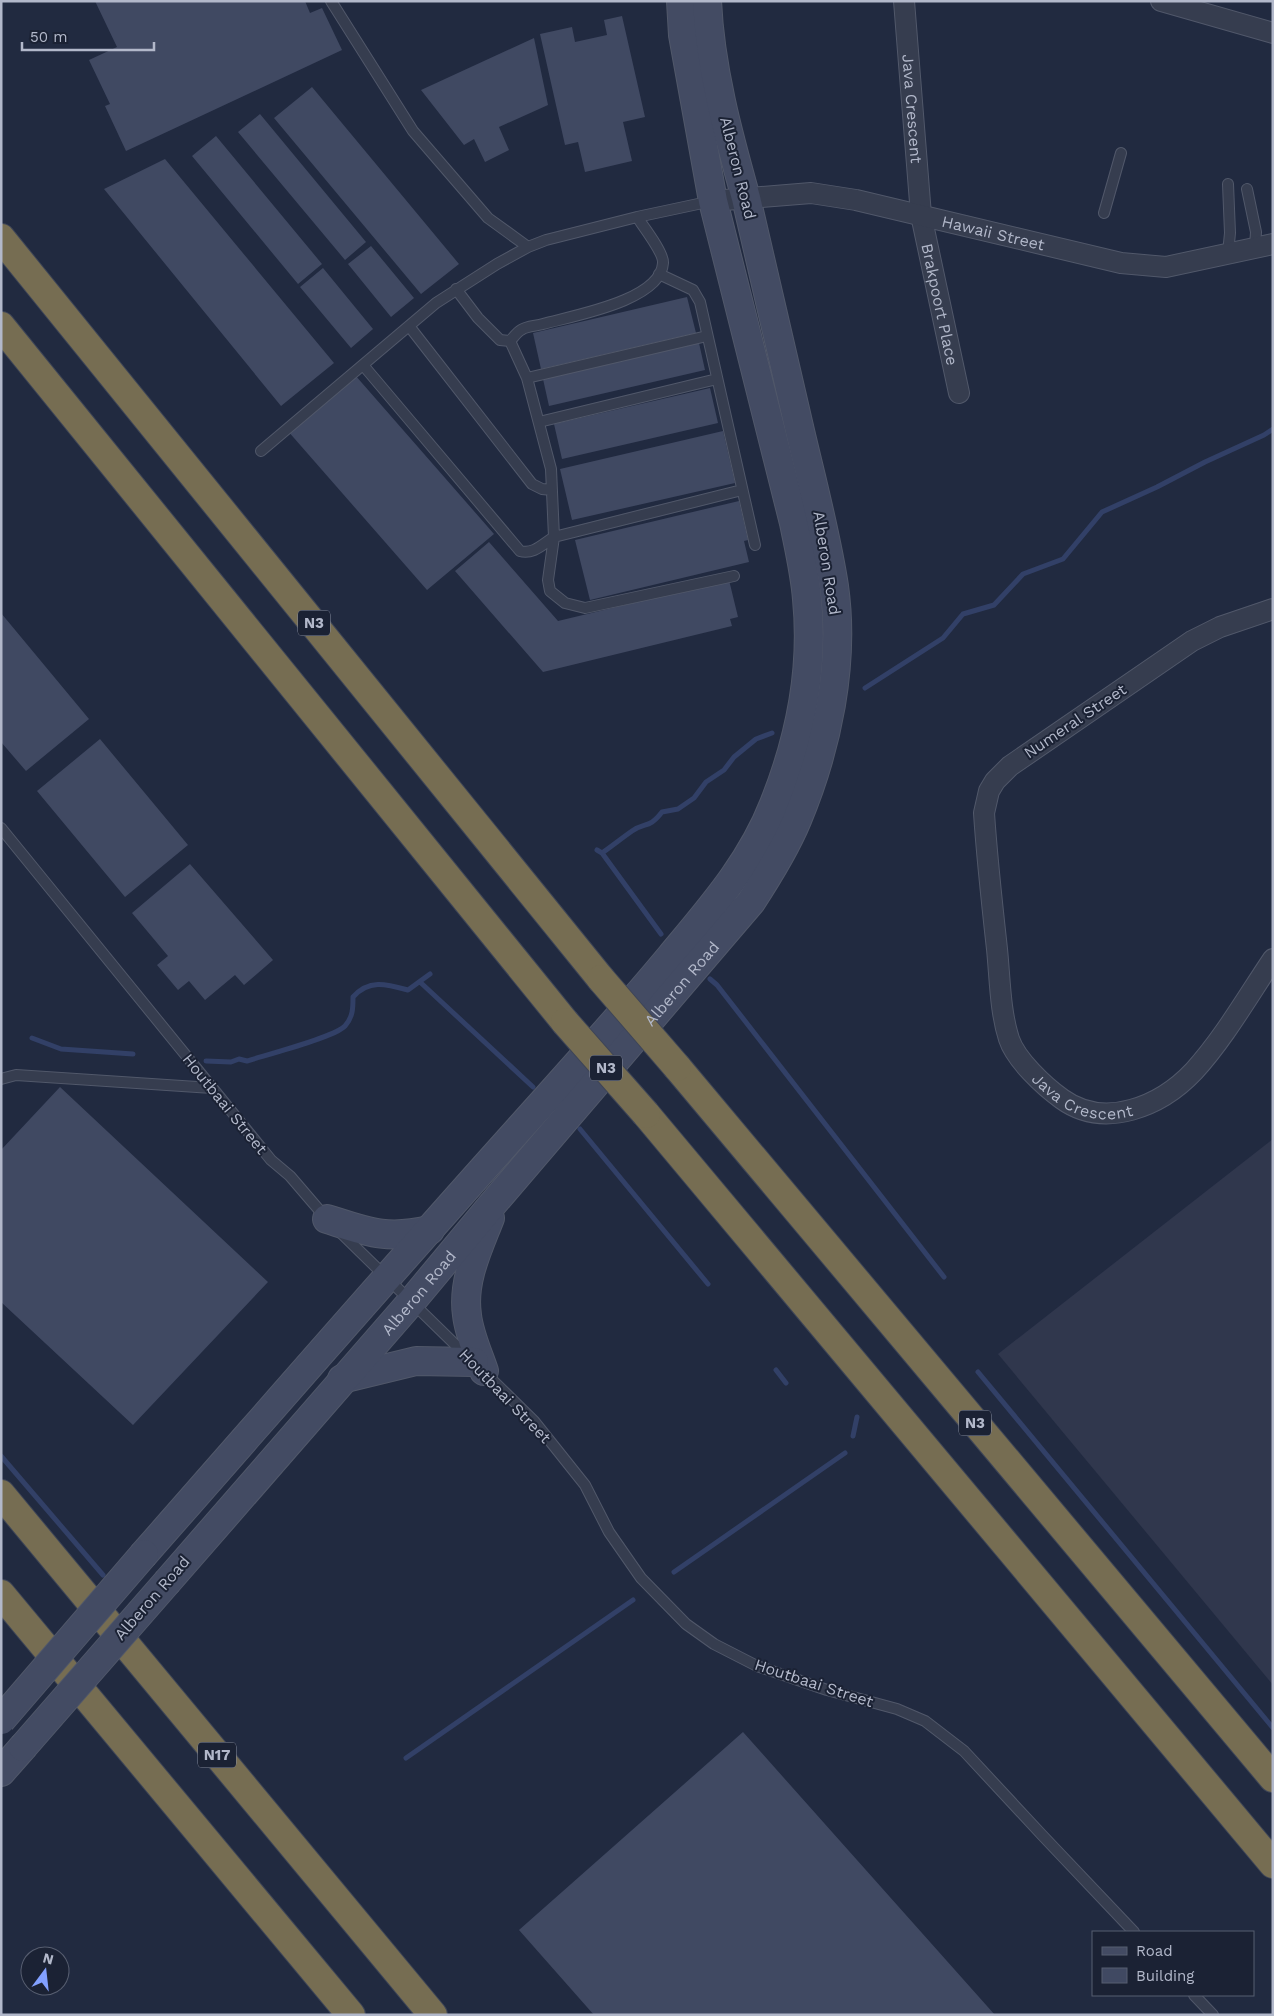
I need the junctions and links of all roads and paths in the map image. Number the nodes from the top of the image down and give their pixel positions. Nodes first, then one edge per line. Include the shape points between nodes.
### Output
1 (331, 1) edge
2 (681, 1) edge
3 (707, 1) edge
4 (904, 1) edge
5 (1161, 1) edge
6 (1273, 33) edge
7 (1121, 153) dead end
8 (1228, 184) dead end
9 (1247, 189) dead end
10 (746, 198) junction
11 (713, 201) junction
12 (1104, 213) dead end
13 (921, 215) junction
14 (637, 217) junction
15 (1, 222) edge
16 (1, 238) edge
17 (1264, 245) edge
18 (528, 247) junction
19 (1228, 254) junction
20 (25, 268) junction
21 (659, 274) junction
22 (456, 289) junction
23 (1, 326) edge
24 (409, 326) junction
25 (707, 336) junction
26 (510, 341) junction
27 (363, 365) junction
28 (527, 378) junction
29 (717, 379) junction
30 (959, 393) dead end
31 (539, 422) junction
32 (261, 451) dead end
33 (552, 490) junction
34 (742, 490) junction
35 (554, 537) junction
36 (755, 545) dead end
37 (734, 576) dead end
38 (1273, 609) edge
39 (1, 828) edge
40 (992, 905) joint
41 (1273, 959) edge
42 (1, 1079) edge
43 (212, 1088) junction
44 (498, 1198) junction
45 (327, 1219) junction
46 (430, 1230) junction
47 (387, 1277) junction
48 (412, 1301) junction
49 (479, 1367) junction
50 (342, 1378) junction
51 (1, 1494) edge
52 (1, 1594) edge
53 (1, 1720) edge
54 (1, 1772) edge
55 (1273, 1778) edge
56 (1273, 1864) edge
57 (1133, 1931) edge
58 (1195, 1996) edge
59 (351, 2015) edge
60 (433, 2015) edge
61 (1213, 2015) edge

1 - 18 lane via 413,131 488,218
2 - 11 main road, Alberon Road via 683,35
3 - 10 main road, Alberon Road via 718,83
4 - 13 street, Java Crescent
5 - 6 street
7 - 12 lane
8 - 19 lane
9 - 17 lane via 1256,232
10 - 11 street, Hawaii Street
10 - 13 street, Hawaii Street via 811,193
10 - 44 main road, Alberon Road via 823,527 834,588 833,689 822,747 796,821 751,902
11 - 14 lane
11 - 46 main road, Alberon Road via 802,561 807,599 808,668 797,738 774,806 727,890 610,1028
13 - 19 street, Hawaii Street via 1144,266 1166,267
13 - 30 street, Brakpoort Place
14 - 18 lane
14 - 21 lane via 663,260
15 - 20 highway, N3
16 - 20 highway
17 - 19 street, Hawaii Street
18 - 22 lane
20 - 55 highway, N3, bridge via 601,979
21 - 25 lane via 693,290 700,302
21 - 26 lane via 642,291 627,299 598,311 521,330
22 - 24 lane
22 - 26 lane via 493,334 500,340
23 - 56 highway, N3, bridge via 565,1022 646,1114
24 - 27 lane
24 - 33 lane via 532,484
25 - 28 lane
25 - 29 lane
26 - 28 lane
27 - 32 lane
27 - 35 lane via 520,551 534,551
28 - 31 lane
29 - 31 lane
29 - 34 lane
31 - 33 lane via 551,469
33 - 35 lane
34 - 35 lane
34 - 36 lane
35 - 37 lane via 548,580 550,591 565,603 585,608
38 - 40 street, Numeral Street via 1220,627 1192,641 1002,773 988,791 984,813
39 - 43 lane, Houtbaai Street
40 - 41 street, Java Crescent via 1010,1042 1027,1066 1054,1094 1071,1106 1100,1114 1114,1114 1144,1106 1177,1086 1212,1047
42 - 43 lane via 16,1075
43 - 45 lane, Houtbaai Street via 271,1160 290,1176
44 - 48 main road, Alberon Road
44 - 49 main road via 470,1272 466,1298
45 - 46 main road via 393,1236
45 - 47 lane, Houtbaai Street
46 - 47 main road, Alberon Road
47 - 48 lane, Houtbaai Street
47 - 53 main road, Alberon Road, bridge
48 - 49 lane, Houtbaai Street
48 - 50 main road, Alberon Road
49 - 50 main road via 416,1361
49 - 57 lane, Houtbaai Street via 534,1421 586,1485 609,1532 641,1578 686,1624 714,1644 757,1666 827,1690 898,1708 925,1721 964,1751
50 - 54 main road, Alberon Road, bridge
51 - 60 highway, N17
52 - 59 highway
58 - 61 lane

